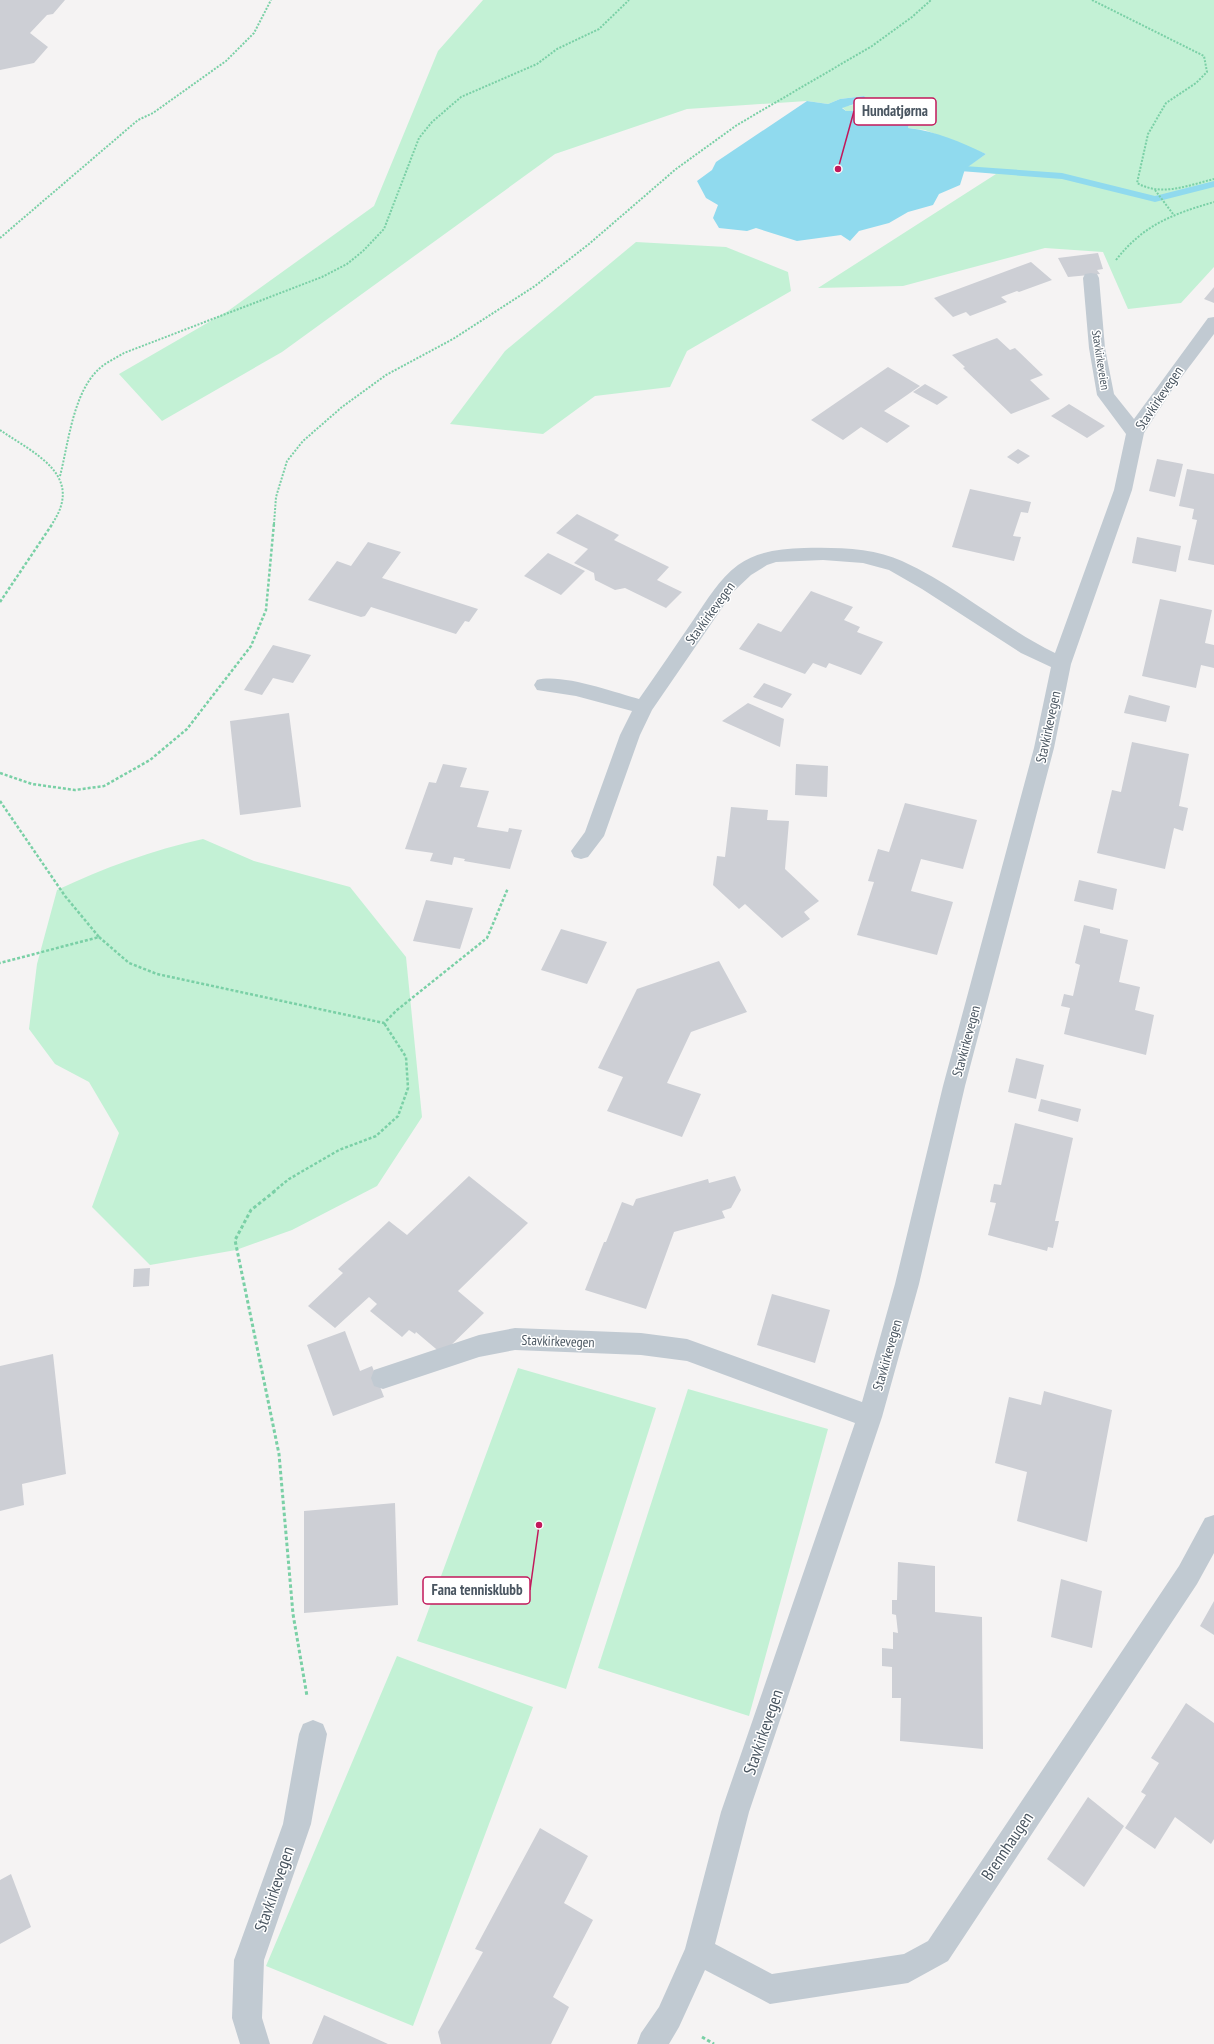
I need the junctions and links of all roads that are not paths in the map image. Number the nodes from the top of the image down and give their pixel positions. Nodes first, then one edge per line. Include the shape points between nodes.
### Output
1 (1091, 278) road end
2 (1214, 322) edge
3 (1135, 433) junction
4 (1061, 664) junction
5 (544, 685) dead end
6 (644, 707) junction
7 (581, 851) dead end
8 (383, 1378) dead end
9 (870, 1417) junction
10 (1214, 1527) edge
11 (313, 1734) road end
12 (699, 1951) junction
13 (255, 2044) edge
14 (652, 2044) edge

1 - 3 street, Stavkirkeveien via 1097,348 1106,395
2 - 3 street, Stavkirkevegen via 1168,383
3 - 4 street, Stavkirkevegen via 1124,490
4 - 6 street, Stavkirkevegen via 1028,648 895,565 863,557 823,554 776,556 761,560 744,570 726,587
4 - 9 street, Stavkirkevegen via 1044,748 954,1086 907,1284
5 - 6 street via 576,689
6 - 7 street, Stavkirkevegen via 630,735 594,836
8 - 9 street, Stavkirkevegen via 479,1346 515,1339 641,1344 687,1350
9 - 12 street, Stavkirkevegen via 735,1812
10 - 12 street, Brennhaugen via 1188,1575 938,1951 908,1968 770,1989
11 - 13 street, Stavkirkevegen via 297,1824 249,1960 247,2018
12 - 14 street, Stavkirkevegen via 669,2017

